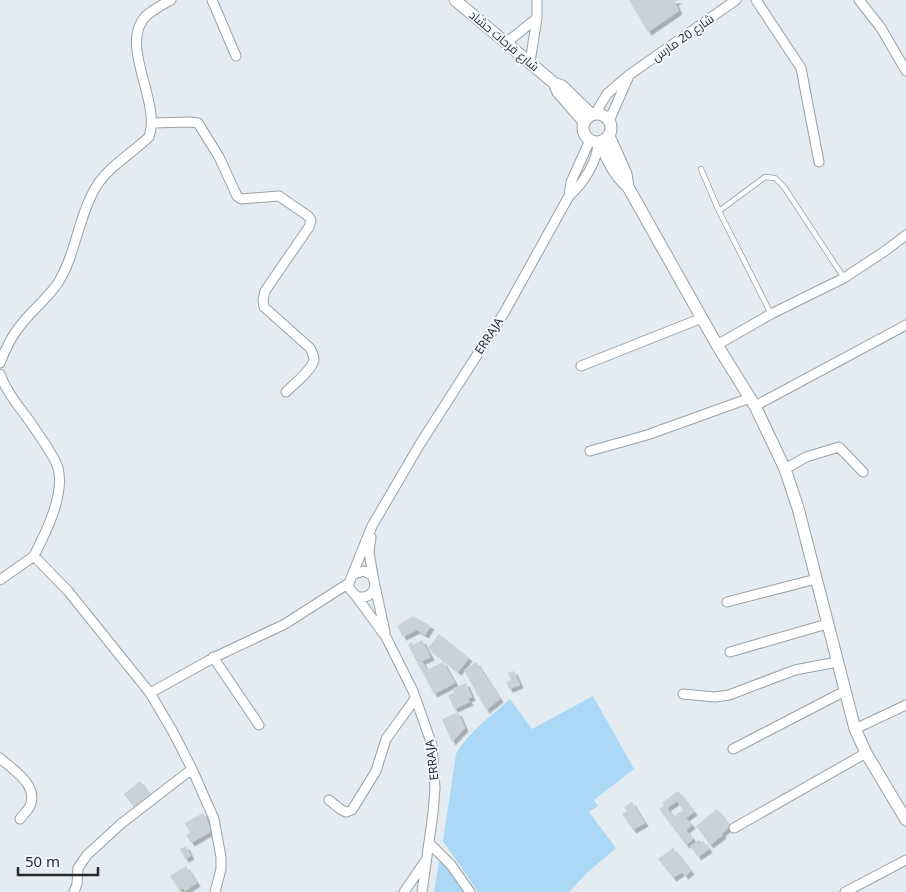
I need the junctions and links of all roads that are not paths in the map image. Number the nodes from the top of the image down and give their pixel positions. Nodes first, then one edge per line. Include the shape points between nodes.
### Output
1 (171, 0) edge
2 (212, 0) edge
3 (455, 0) edge
4 (537, 0) edge
5 (736, 0) edge
6 (756, 0) edge
7 (859, 0) edge
8 (537, 18) junction
9 (506, 43) junction
10 (236, 56) dead end
11 (530, 62) junction
12 (906, 71) edge
13 (629, 75) junction
14 (590, 117) junction
15 (609, 121) junction
16 (152, 123) junction
17 (599, 140) junction
18 (819, 162) dead end
19 (701, 168) dead end
20 (719, 211) junction
21 (906, 235) edge
22 (844, 278) junction
23 (771, 314) junction
24 (702, 318) junction
25 (906, 326) edge
26 (717, 345) junction
27 (0, 363) edge
28 (581, 366) dead end
29 (0, 374) edge
30 (286, 392) dead end
31 (752, 402) junction
32 (590, 451) dead end
33 (785, 469) junction
34 (863, 472) dead end
35 (372, 526) junction
36 (34, 556) junction
37 (354, 574) junction
38 (373, 576) junction
39 (816, 579) junction
40 (0, 580) edge
41 (349, 583) junction
42 (375, 586) junction
43 (354, 594) junction
44 (322, 601) junction
45 (728, 602) dead end
46 (827, 624) junction
47 (386, 637) junction
48 (730, 652) dead end
49 (213, 658) junction
50 (838, 662) junction
51 (845, 691) junction
52 (150, 693) junction
53 (683, 694) dead end
54 (415, 699) junction
55 (906, 705) edge
56 (260, 725) dead end
57 (856, 729) junction
58 (733, 749) dead end
59 (866, 753) junction
60 (0, 758) edge
61 (192, 769) junction
62 (329, 800) dead end
63 (20, 819) dead end
64 (906, 820) edge
65 (734, 828) dead end
66 (429, 843) junction
67 (426, 860) junction
68 (906, 860) edge
69 (74, 892) edge
70 (216, 892) edge
71 (404, 892) edge
72 (422, 892) edge
73 (470, 892) edge
74 (845, 892) edge

1 - 16 street via 147,15 136,36
2 - 10 street
3 - 9 main road, شارع فرحات حشاد
4 - 8 street
5 - 13 street, شارع 20 مارس
6 - 18 street via 801,68
7 - 12 street via 881,28
8 - 9 street
8 - 11 street
9 - 11 main road, شارع فرحات حشاد
11 - 14 main road, شارع فرحات حشاد via 562,86
13 - 14 street, شارع 20 مارس via 607,94
13 - 15 street
14 - 15 main road via 603,115
14 - 17 main road via 583,130
15 - 17 main road via 611,128
16 - 27 street via 149,137 98,185 64,272 53,291 19,326
16 - 30 street via 198,123 241,200 279,196 311,220 265,291 263,300 264,307 313,354 314,361
17 - 24 main road
17 - 35 street, ERRAJA via 571,182 569,196 504,313
19 - 20 lane
20 - 22 lane via 765,177 775,178
20 - 23 lane
21 - 22 street
22 - 23 street
23 - 26 street
24 - 26 main road
24 - 28 street
25 - 31 street
26 - 31 main road
29 - 36 street via 7,392 36,430 58,468 58,496
31 - 32 street
31 - 33 main road
33 - 34 street via 806,457 839,447
33 - 39 main road
35 - 37 street
35 - 38 street via 369,552
36 - 40 street
36 - 52 street via 68,592
37 - 38 street via 364,571
37 - 41 street
38 - 42 street
39 - 45 street
39 - 46 main road
41 - 43 street
41 - 44 street
42 - 43 street via 366,597
42 - 47 street
43 - 44 street
43 - 47 street
44 - 49 street via 285,624
46 - 48 street
46 - 50 main road
47 - 54 street, ERRAJA
49 - 52 street
49 - 56 street
50 - 51 main road
50 - 53 street via 795,670 729,695
51 - 57 main road
51 - 58 street
52 - 61 street
54 - 62 street via 386,739 376,771 352,810 346,812
54 - 66 street, ERRAJA via 432,745 435,788
55 - 57 street
57 - 59 main road
59 - 64 main road
59 - 65 street
60 - 63 street via 26,781 32,792 30,805
61 - 69 street via 122,823 88,856 78,868
61 - 70 street via 214,819 218,837 221,869
66 - 67 street, ERRAJA
66 - 73 street via 451,865
67 - 71 street
67 - 72 street, ERRAJA
68 - 74 street

